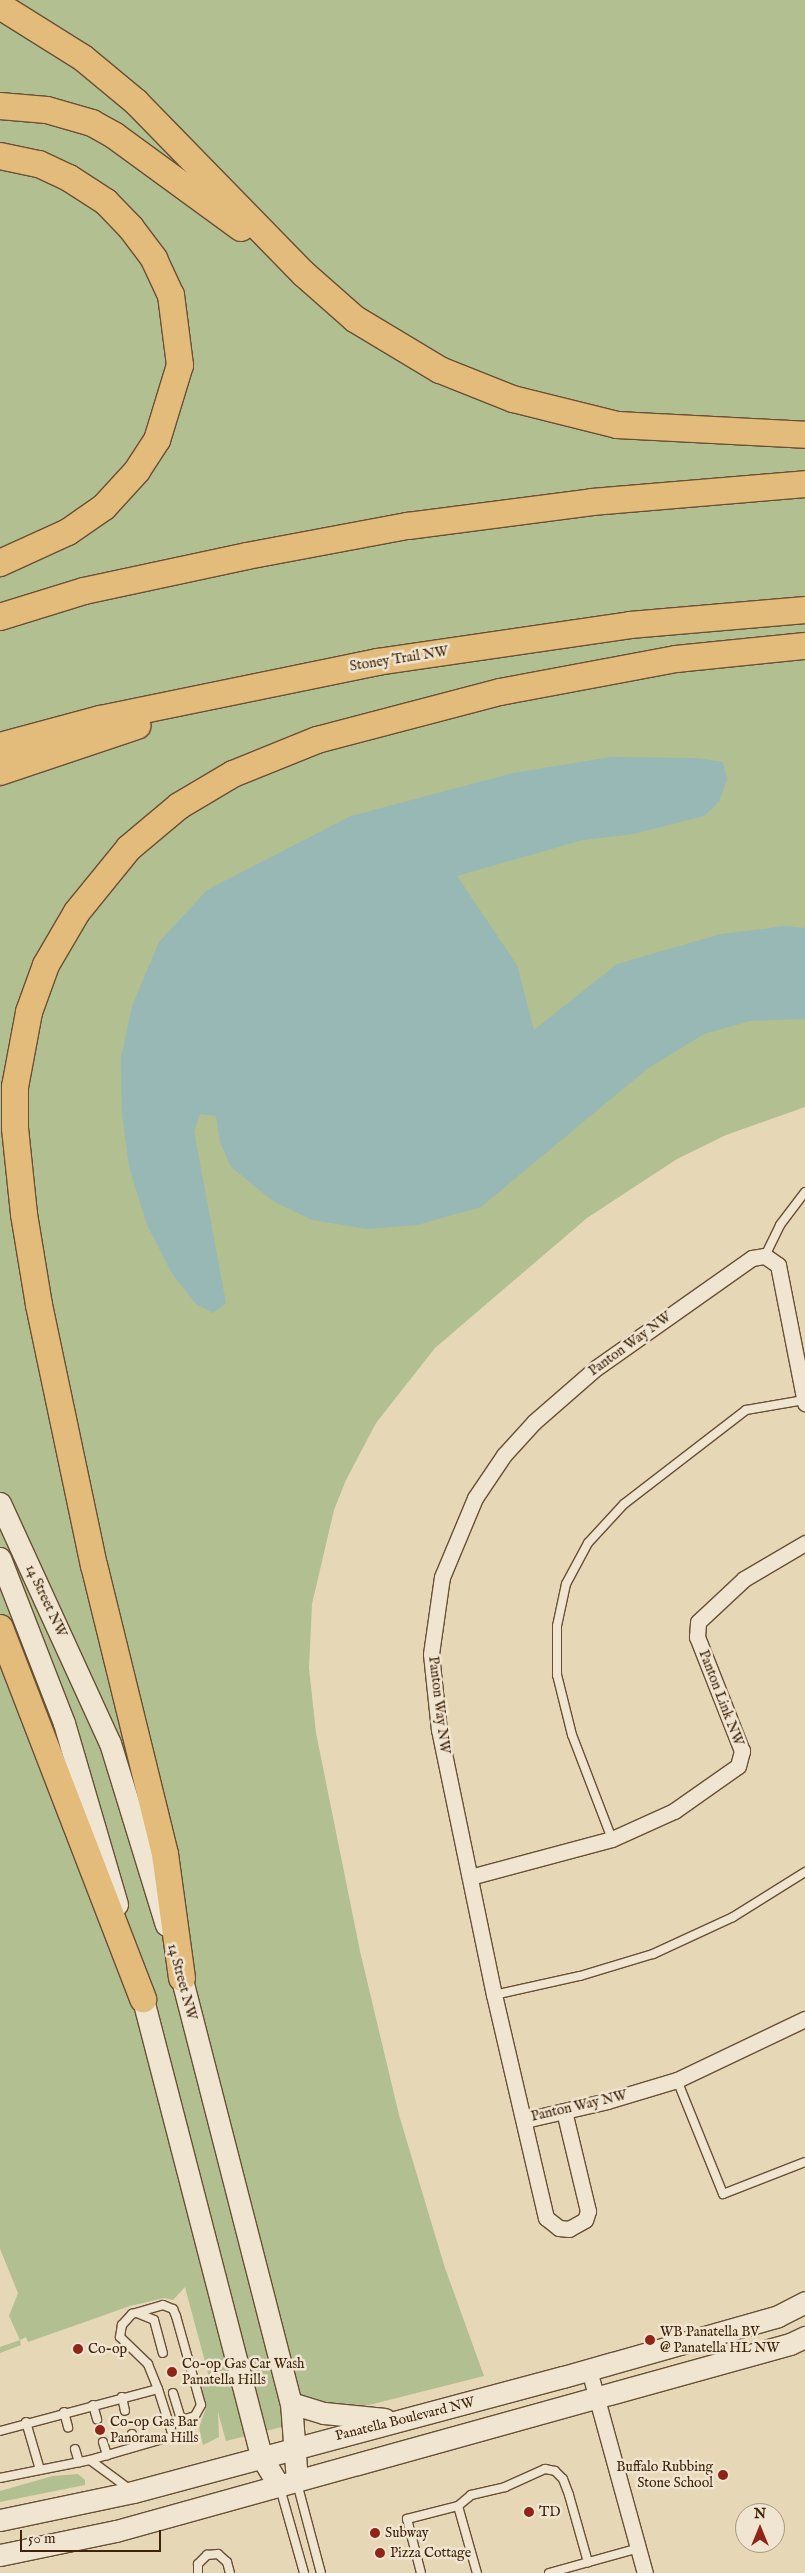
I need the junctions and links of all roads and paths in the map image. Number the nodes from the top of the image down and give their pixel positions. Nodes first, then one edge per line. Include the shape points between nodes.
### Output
1 (0, 6) edge
2 (0, 106) edge
3 (0, 156) edge
4 (304, 274) junction
5 (805, 435) edge
6 (805, 484) edge
7 (0, 563) edge
8 (805, 610) edge
9 (0, 617) edge
10 (805, 646) edge
11 (268, 682) junction
12 (0, 746) edge
13 (0, 772) edge
14 (805, 1192) edge
15 (765, 1256) junction
16 (805, 1402) edge
17 (0, 1503) edge
18 (805, 1543) edge
19 (0, 1558) edge
20 (0, 1628) edge
21 (612, 1839) junction
22 (805, 1872) edge
23 (470, 1876) junction
24 (182, 1978) junction
25 (494, 1995) junction
26 (143, 1999) junction
27 (805, 2019) edge
28 (677, 2080) junction
29 (564, 2111) junction
30 (525, 2120) junction
31 (805, 2162) edge
32 (805, 2302) edge
33 (135, 2312) junction
34 (805, 2337) edge
35 (163, 2353) dead end
36 (589, 2370) junction
37 (158, 2388) junction
38 (174, 2393) dead end
39 (122, 2397) junction
40 (596, 2398) junction
41 (290, 2403) junction
42 (92, 2405) junction
43 (126, 2411) dead end
44 (64, 2412) junction
45 (97, 2419) dead end
46 (181, 2420) junction
47 (402, 2420) junction
48 (26, 2422) junction
49 (169, 2424) junction
50 (68, 2427) dead end
51 (0, 2432) edge
52 (132, 2434) dead end
53 (103, 2442) dead end
54 (135, 2447) junction
55 (294, 2447) junction
56 (75, 2449) dead end
57 (107, 2455) junction
58 (261, 2456) junction
59 (90, 2460) junction
60 (78, 2462) junction
61 (40, 2470) junction
62 (0, 2478) edge
63 (288, 2484) junction
64 (133, 2492) junction
65 (458, 2506) junction
66 (0, 2520) edge
67 (638, 2548) junction
68 (0, 2555) edge
69 (588, 2562) junction
70 (197, 2573) edge
71 (230, 2573) edge
72 (304, 2573) edge
73 (321, 2573) edge
74 (421, 2573) edge
75 (477, 2573) edge
76 (549, 2573) edge
77 (646, 2573) edge

1 - 4 highway via 84,58 136,102
2 - 4 highway via 68,115 115,136
3 - 7 highway via 39,164 70,178 106,202 131,228 154,259 170,295 180,365 157,440 137,471 104,507 68,532
4 - 5 highway via 355,319 440,370 513,399 617,424
6 - 9 highway via 592,502 408,526 104,587
8 - 11 highway, Stoney Trail NW via 630,625 377,662
10 - 24 highway via 676,659 500,692 317,740 233,774 179,806 129,848 77,912 46,965 28,1012 15,1087 15,1128 24,1214 39,1305 94,1566 165,1854
11 - 12 highway, Stoney Trail NW via 100,719
11 - 13 highway
14 - 15 lane via 780,1225
15 - 16 street via 778,1265
15 - 23 street, Panton Way NW via 752,1258 596,1368 534,1422 504,1455 475,1498 442,1577 431,1654 439,1730
16 - 21 lane via 746,1410 624,1504 588,1543 566,1584 557,1626 557,1675 572,1735
17 - 24 street, 14 Street NW via 110,1743
18 - 21 street, Panton Link NW via 744,1578 698,1622 697,1637 742,1752 738,1766 674,1811
19 - 26 street, 14 Street NW via 38,1651 81,1775
20 - 26 highway
21 - 23 street, Panton Link NW
22 - 25 lane via 733,1917 653,1954 580,1976
23 - 25 street, Panton Way NW
24 - 41 street, 14 Street NW
25 - 30 street, Panton Way NW
26 - 58 street, 14 Street NW
27 - 28 street, Panton Way NW
28 - 29 street, Panton Way NW
28 - 31 lane via 723,2194
29 - 30 street, Panton Way NW
29 - 30 street via 588,2212 585,2220 569,2229 559,2228 546,2218
32 - 36 street, Panatella Boulevard NW via 778,2316
33 - 35 lane via 154,2320
33 - 37 lane via 126,2318 120,2337 148,2364
33 - 46 lane via 163,2306 173,2309 176,2316 201,2405 195,2416
34 - 40 street, Panatella Boulevard NW via 790,2344
36 - 40 street
36 - 47 street, Panatella Boulevard NW
37 - 39 lane
37 - 49 lane
38 - 46 lane
39 - 42 lane
39 - 43 lane
40 - 63 street, Panatella Boulevard NW
40 - 67 street
41 - 47 street via 324,2413
41 - 55 street, 14 Street NW
42 - 44 lane
42 - 45 lane
44 - 48 lane
44 - 50 lane
46 - 49 lane
47 - 55 street, Panatella Boulevard NW
48 - 51 lane
48 - 61 lane
49 - 54 lane via 173,2436
52 - 54 lane
53 - 57 lane
54 - 57 lane
55 - 58 street, Panatella Boulevard NW
55 - 63 street, 14 Street NW
56 - 60 lane
57 - 59 lane
58 - 63 street, 14 Street NW
58 - 64 street, Panatella Boulevard NW
59 - 60 lane
59 - 64 lane
60 - 61 lane
61 - 62 lane
63 - 68 street, Panatella Boulevard NW via 116,2531
63 - 72 lane
63 - 73 lane
64 - 66 street, Panatella Boulevard NW
65 - 69 lane via 471,2495 505,2487 545,2469 555,2471 563,2479 569,2495
65 - 74 lane via 407,2519
65 - 75 lane
67 - 69 lane
67 - 77 street
69 - 76 lane
70 - 71 lane via 198,2564 207,2555 218,2554 227,2562

